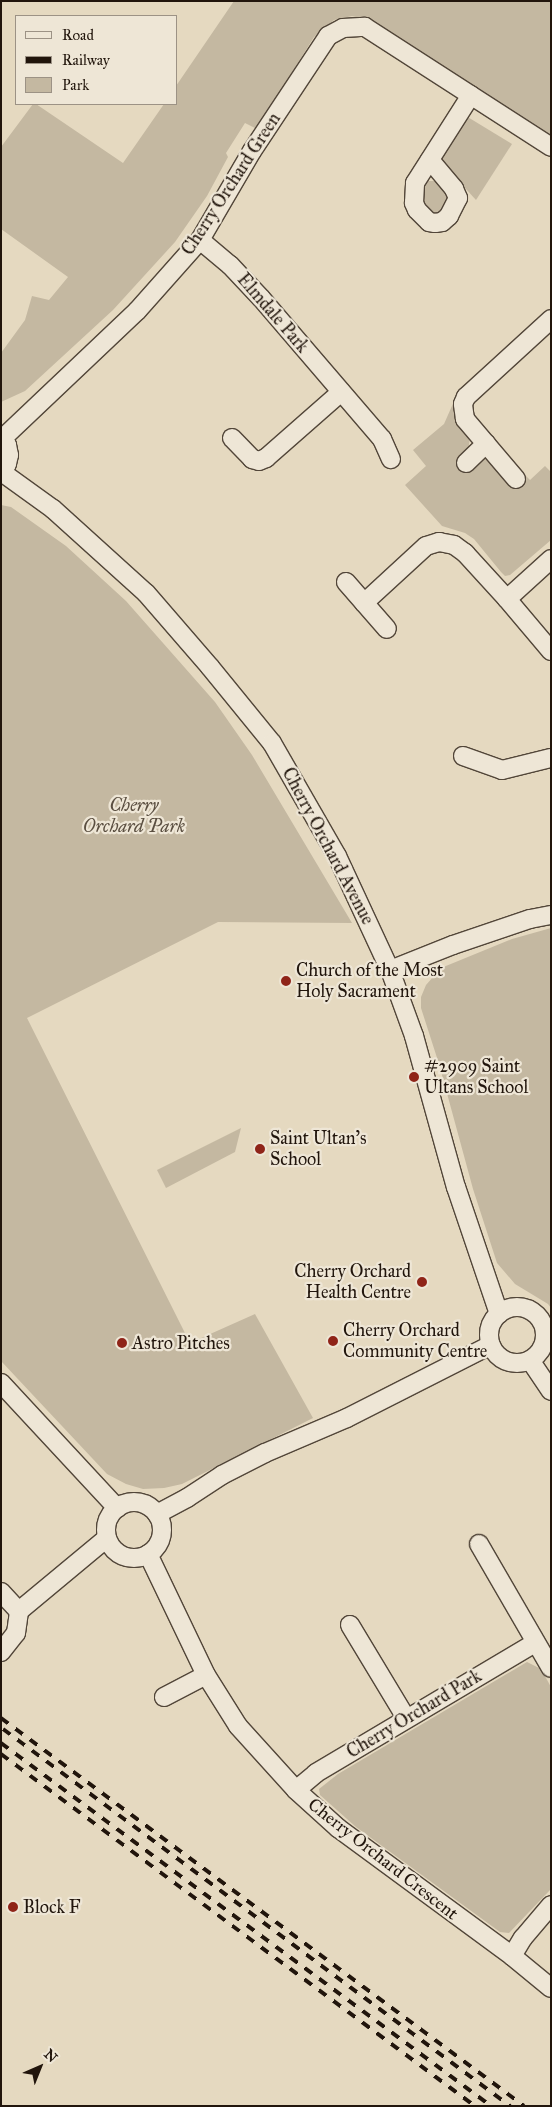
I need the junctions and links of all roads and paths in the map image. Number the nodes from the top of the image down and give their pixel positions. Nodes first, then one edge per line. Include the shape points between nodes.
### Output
1 (471, 96) junction
2 (551, 147) edge
3 (430, 160) dead end
4 (200, 240) junction
5 (551, 320) edge
6 (341, 392) junction
7 (2, 437) edge
8 (232, 438) dead end
9 (486, 444) junction
10 (391, 459) dead end
11 (466, 463) dead end
12 (2, 473) edge
13 (516, 479) dead end
14 (551, 559) edge
15 (346, 582) dead end
16 (507, 598) junction
17 (364, 603) junction
18 (387, 629) dead end
19 (551, 651) edge
20 (463, 756) dead end
21 (551, 758) edge
22 (551, 915) edge
23 (390, 970) junction
24 (499, 1314) junction
25 (491, 1345) junction
26 (530, 1360) junction
27 (1, 1383) edge
28 (551, 1390) edge
29 (117, 1508) junction
30 (157, 1514) junction
31 (107, 1538) junction
32 (478, 1544) dead end
33 (148, 1554) junction
34 (1, 1592) edge
35 (19, 1611) junction
36 (350, 1625) dead end
37 (535, 1643) junction
38 (1, 1652) edge
39 (551, 1668) edge
40 (206, 1675) junction
41 (164, 1697) dead end
42 (406, 1718) junction
43 (296, 1790) junction
44 (551, 1905) edge
45 (512, 1956) junction
46 (551, 1988) edge

1 - 2 street, Cherry Orchard Green
1 - 3 street
1 - 4 street, Cherry Orchard Green via 365,27 343,28 328,36 252,151
4 - 6 street, Elmdale Park via 230,265 261,298
4 - 7 street, Cherry Orchard Green via 137,311
5 - 9 street via 466,397 462,410 465,420
6 - 8 street via 259,461 252,459
6 - 10 street, Elmdale Park via 382,439
7 - 12 street via 9,455
9 - 11 street
9 - 13 street
12 - 23 street, Cherry Orchard Avenue via 53,509 146,593 272,743 337,856
14 - 16 street
15 - 17 street
16 - 17 street via 465,553 454,544 439,542 426,546
16 - 19 street
17 - 18 street
20 - 21 street via 502,770
22 - 23 street via 461,942
23 - 24 street, Cherry Orchard Avenue via 414,1036 456,1187
24 - 25 street via 489,1333
24 - 26 street via 513,1307 527,1309 544,1325 543,1345
25 - 26 street via 498,1356 506,1360 515,1363
25 - 30 street via 347,1418 265,1453
26 - 28 street
27 - 29 street
29 - 30 street via 134,1502 151,1507
29 - 31 street via 107,1521
30 - 33 street via 162,1532 160,1541
31 - 33 street via 123,1556
31 - 35 street
32 - 37 street
33 - 40 street, Cherry Orchard Crescent
34 - 35 street
35 - 38 street via 16,1633
36 - 42 street
37 - 39 street
37 - 42 street, Cherry Orchard Park
40 - 41 street
40 - 43 street, Cherry Orchard Crescent via 238,1726
42 - 43 street, Cherry Orchard Park via 316,1772
43 - 45 street, Cherry Orchard Crescent via 338,1828
44 - 45 street
45 - 46 street, Cherry Orchard Crescent

